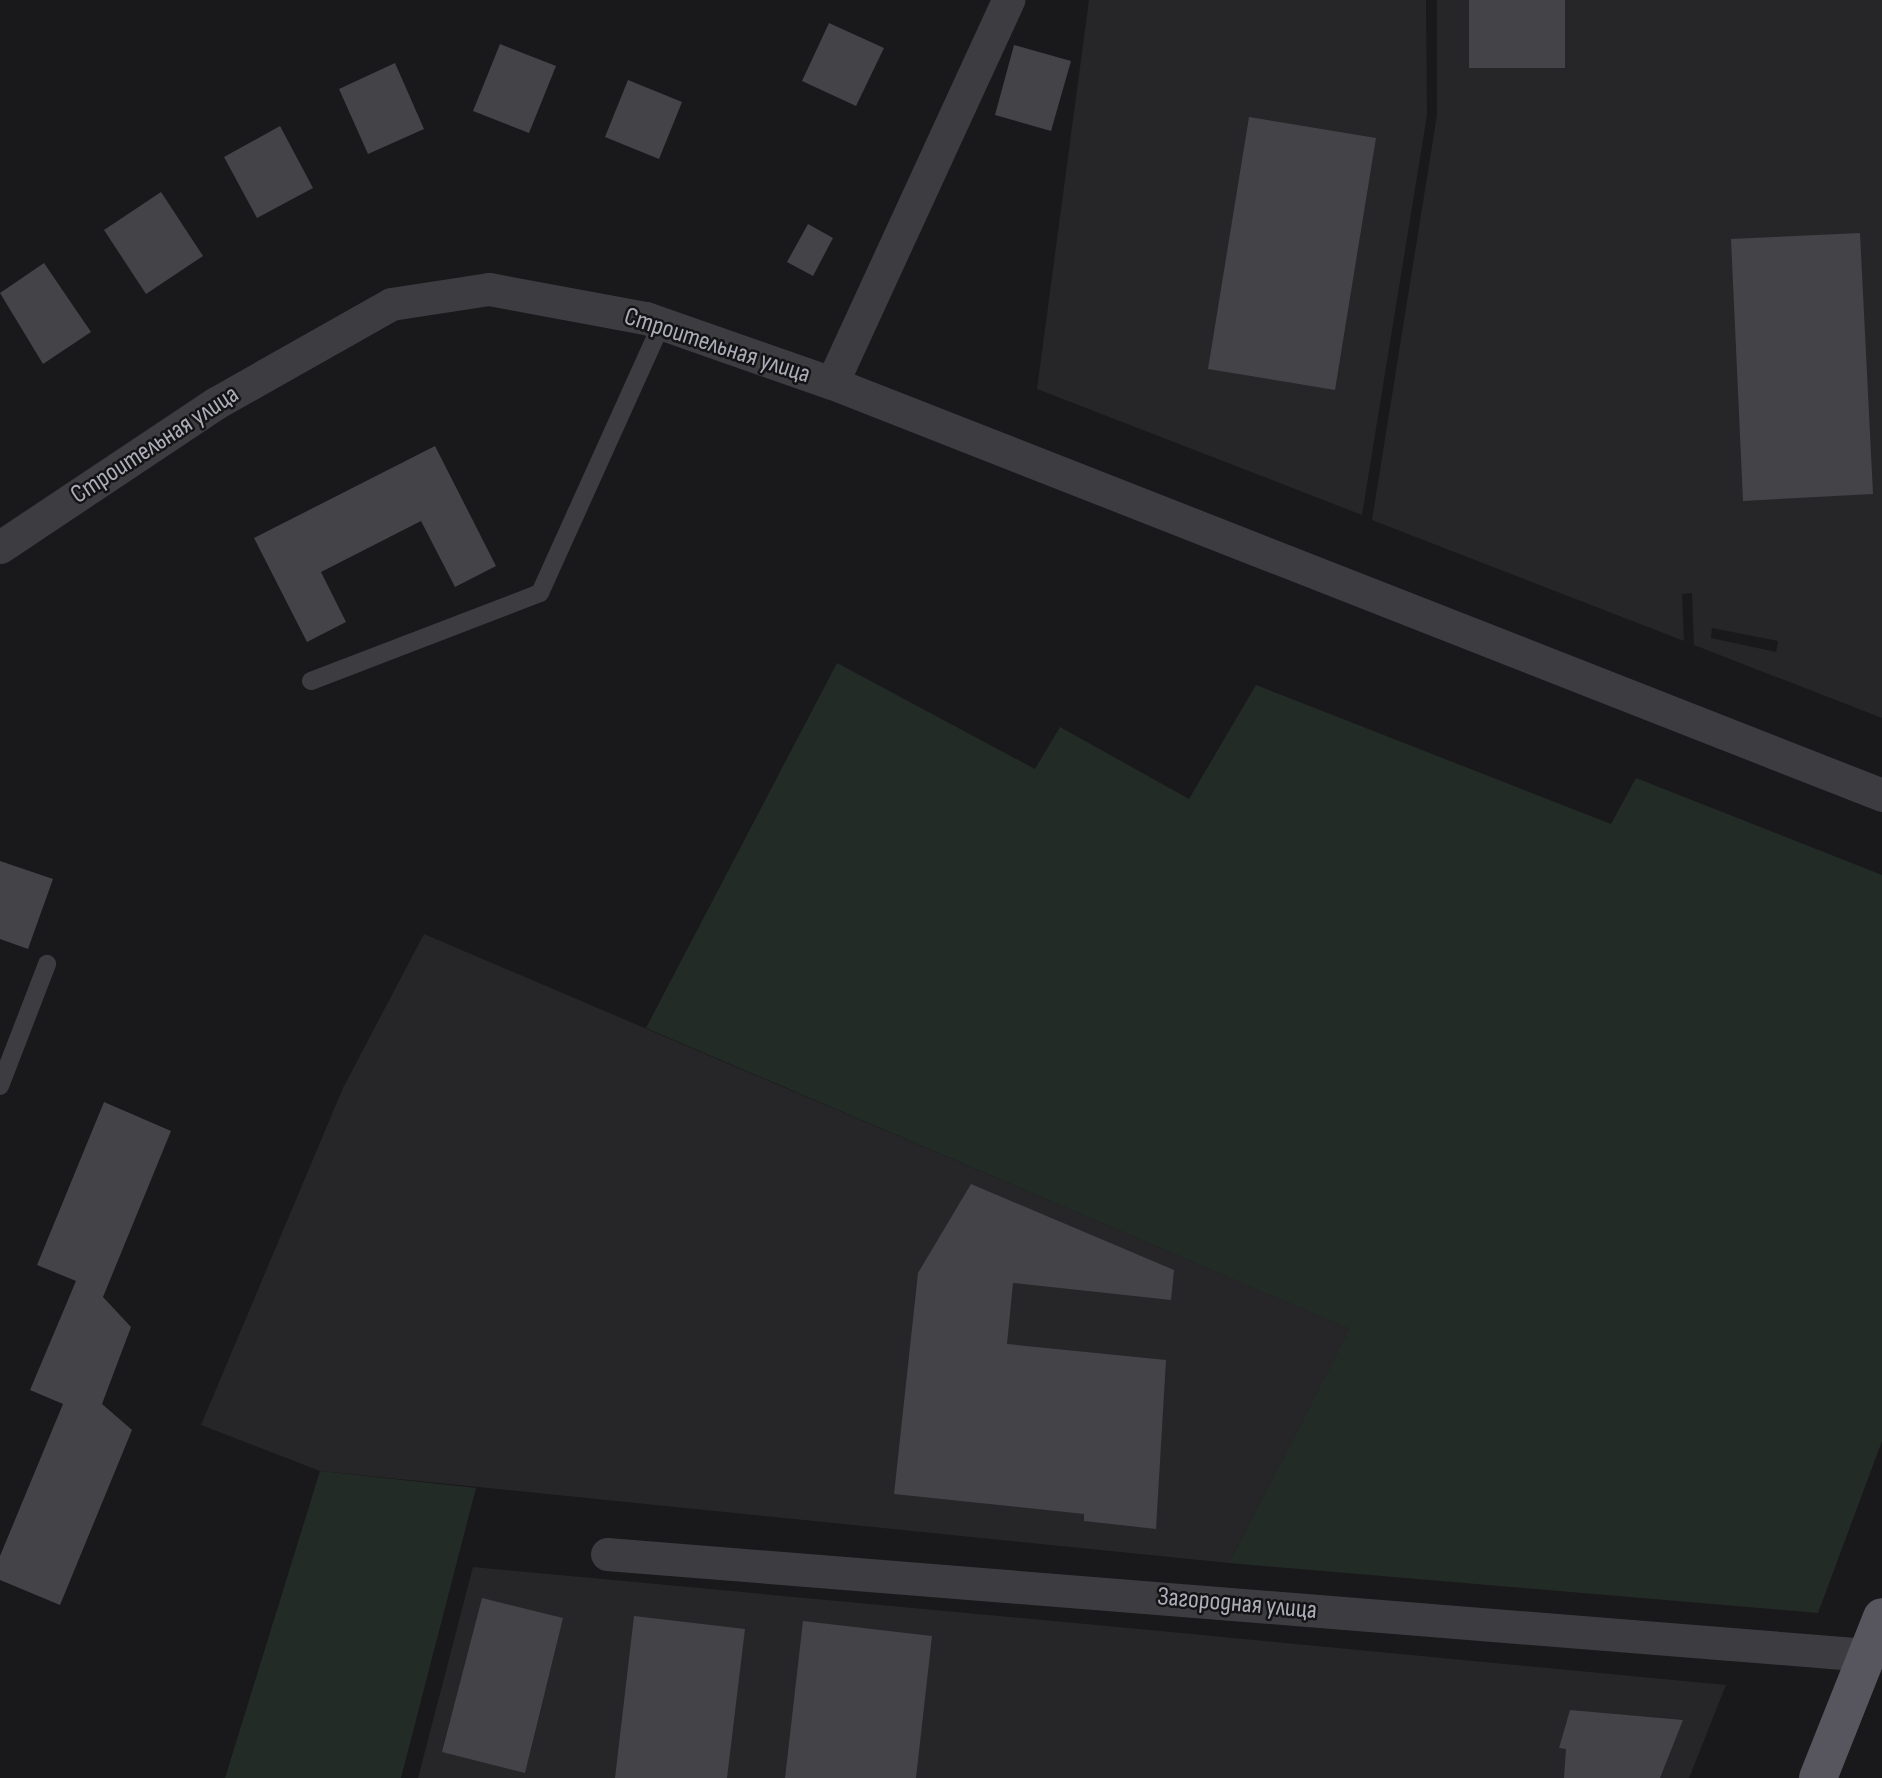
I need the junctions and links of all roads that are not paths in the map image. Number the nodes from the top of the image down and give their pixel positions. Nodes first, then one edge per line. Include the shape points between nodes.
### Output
1 (1008, 0) edge
2 (662, 323) junction
3 (832, 383) junction
4 (0, 547) edge
5 (311, 681) dead end
6 (1882, 795) edge
7 (47, 964) dead end
8 (0, 1086) edge
9 (607, 1554) dead end
10 (1882, 1618) edge
11 (1867, 1655) junction
12 (1818, 1778) edge

1 - 3 street, Строительная улица
2 - 3 street, Строительная улица
2 - 4 street, Строительная улица via 489,289 391,304 216,403
2 - 5 lane via 540,593
3 - 6 street
7 - 8 lane
9 - 11 street, Загородная улица
10 - 11 main road
11 - 12 main road

